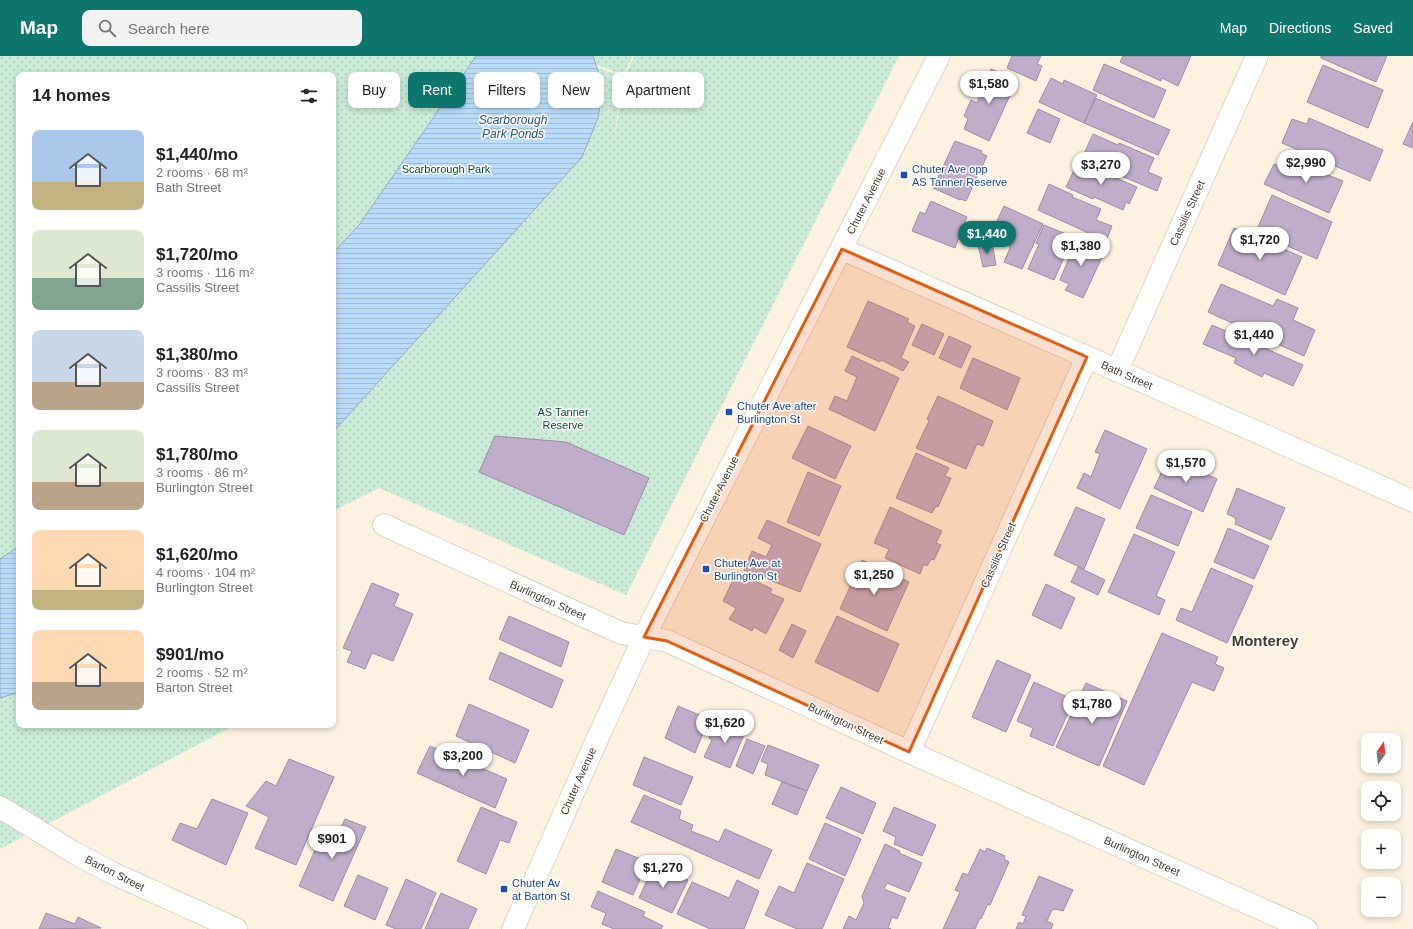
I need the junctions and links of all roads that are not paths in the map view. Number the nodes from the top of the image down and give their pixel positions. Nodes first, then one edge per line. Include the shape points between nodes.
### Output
1 (939, 56) edge
2 (1257, 56) edge
3 (842, 249) junction
4 (1087, 357) junction
5 (1117, 371) junction
6 (1413, 501) edge
7 (384, 525) dead end
8 (644, 637) junction
9 (909, 752) junction
10 (0, 806) edge
11 (236, 929) edge
12 (513, 929) edge
13 (1306, 929) edge

1 - 3 street, Chuter Avenue
2 - 5 street, Cassilis Street
3 - 4 street, Bath Street
3 - 8 street, Chuter Avenue
4 - 5 street, Bath Street
4 - 9 street, Cassilis Street
5 - 6 street, Bath Street
7 - 8 street, Burlington Street via 621,633
8 - 9 street, Burlington Street via 667,641
8 - 12 street, Chuter Avenue
9 - 13 street, Burlington Street
10 - 11 street, Barton Street via 110,872

